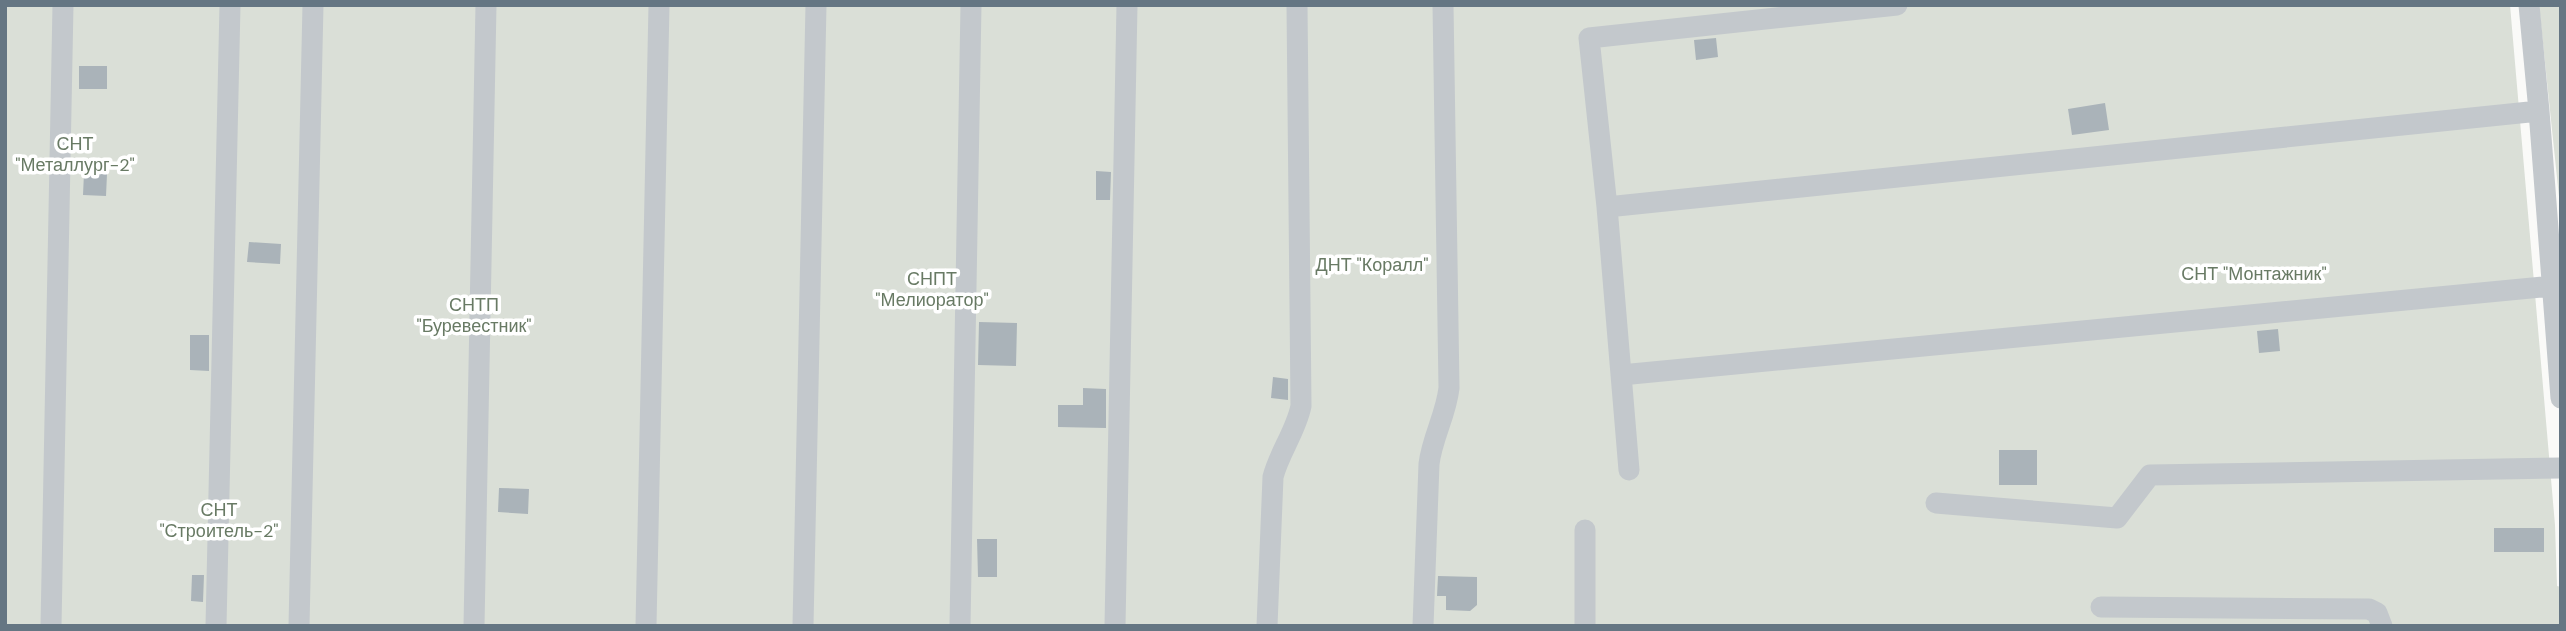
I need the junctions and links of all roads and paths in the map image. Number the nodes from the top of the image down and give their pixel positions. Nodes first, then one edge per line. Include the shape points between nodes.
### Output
1 (64, 5) edge
2 (230, 5) edge
3 (313, 5) edge
4 (486, 5) edge
5 (659, 5) edge
6 (816, 5) edge
7 (971, 5) edge
8 (1127, 5) edge
9 (1297, 5) edge
10 (1443, 5) edge
11 (1897, 5) edge
12 (2529, 5) edge
13 (2539, 111) junction
14 (1607, 207) junction
15 (2553, 286) junction
16 (1621, 375) junction
17 (2561, 398) edge
18 (2561, 468) edge
19 (1629, 470) dead end
20 (1936, 503) dead end
21 (1585, 530) dead end
22 (2101, 607) dead end
23 (51, 626) edge
24 (216, 626) edge
25 (299, 626) edge
26 (474, 626) edge
27 (646, 626) edge
28 (803, 626) edge
29 (960, 626) edge
30 (1115, 626) edge
31 (1267, 626) edge
32 (1423, 626) edge
33 (1586, 626) edge
34 (2382, 626) edge

1 - 23 street
2 - 24 street
3 - 25 street
4 - 26 street
5 - 27 street
6 - 28 street
7 - 29 street
8 - 30 street
9 - 31 street via 1301,406 1273,477
10 - 32 street via 1449,388 1430,453
11 - 14 street via 1589,38
12 - 13 street
13 - 14 street
13 - 15 street
14 - 16 street
15 - 16 street
15 - 17 street
16 - 19 street
18 - 20 street via 2150,475 2117,518
21 - 33 street
22 - 34 street via 2369,609 2377,613

